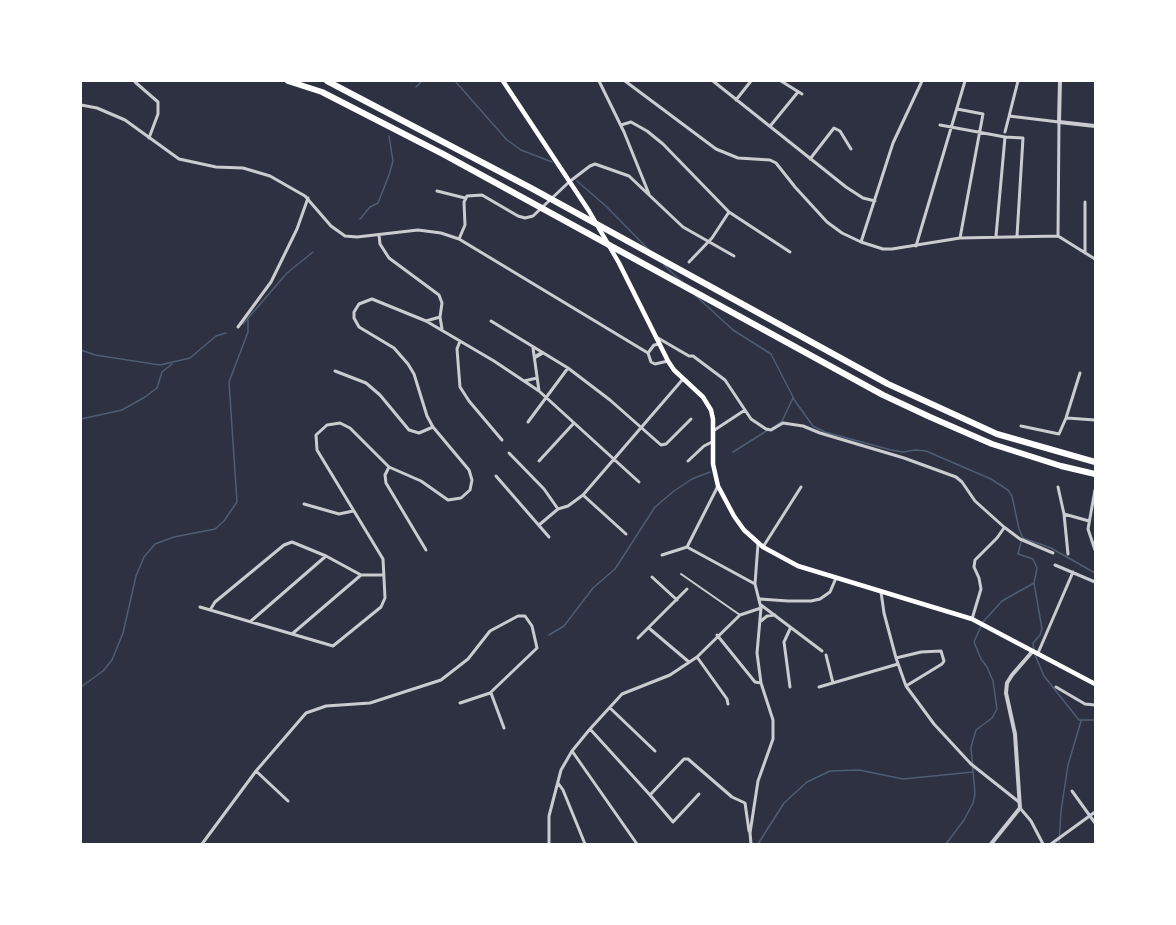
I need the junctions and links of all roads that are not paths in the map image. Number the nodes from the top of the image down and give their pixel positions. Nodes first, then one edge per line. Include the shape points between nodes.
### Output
1 (288, 81) edge
2 (327, 81) edge
3 (503, 81) edge
4 (599, 81) edge
5 (625, 81) edge
6 (713, 81) edge
7 (751, 81) edge
8 (781, 81) edge
9 (922, 81) edge
10 (965, 81) edge
11 (1018, 81) edge
12 (1060, 81) edge
13 (135, 82) edge
14 (736, 100) junction
15 (81, 105) edge
16 (957, 110) junction
17 (1009, 116) junction
18 (1059, 123) junction
19 (621, 125) junction
20 (940, 125) dead end
21 (770, 126) junction
22 (1095, 126) edge
23 (951, 127) junction
24 (979, 132) junction
25 (1005, 134) junction
26 (149, 138) junction
27 (851, 149) dead end
28 (810, 159) junction
29 (569, 182) junction
30 (437, 191) dead end
31 (650, 197) junction
32 (308, 198) junction
33 (465, 198) junction
34 (875, 201) junction
35 (1085, 202) dead end
36 (729, 212) junction
37 (379, 235) junction
38 (1017, 236) junction
39 (1058, 236) junction
40 (996, 237) junction
41 (960, 238) junction
42 (459, 239) junction
43 (709, 242) junction
44 (861, 242) junction
45 (916, 246) junction
46 (790, 252) dead end
47 (1085, 253) junction
48 (734, 256) dead end
49 (1095, 259) edge
50 (689, 262) dead end
51 (440, 317) junction
52 (426, 321) junction
53 (491, 321) dead end
54 (238, 327) dead end
55 (442, 331) junction
56 (658, 338) junction
57 (460, 340) junction
58 (661, 344) junction
59 (533, 348) junction
60 (542, 353) junction
61 (648, 353) junction
62 (535, 357) junction
63 (668, 361) junction
64 (568, 368) junction
65 (335, 371) dead end
66 (1080, 373) dead end
67 (537, 378) junction
68 (683, 379) junction
69 (524, 381) junction
70 (539, 391) junction
71 (547, 398) junction
72 (745, 410) junction
73 (1066, 418) junction
74 (691, 419) dead end
75 (1094, 420) edge
76 (528, 422) dead end
77 (574, 423) junction
78 (1095, 424) edge
79 (1021, 426) dead end
80 (433, 427) junction
81 (642, 428) junction
82 (713, 431) junction
83 (502, 440) dead end
84 (712, 442) junction
85 (509, 453) dead end
86 (615, 459) junction
87 (688, 461) dead end
88 (539, 462) dead end
89 (1095, 462) edge
90 (389, 467) junction
91 (1095, 474) edge
92 (496, 476) dead end
93 (639, 482) dead end
94 (718, 486) junction
95 (801, 487) dead end
96 (1058, 487) dead end
97 (1095, 490) edge
98 (583, 495) junction
99 (304, 504) dead end
100 (558, 508) junction
101 (353, 511) junction
102 (1064, 514) junction
103 (1089, 521) junction
104 (539, 525) junction
105 (1004, 527) junction
106 (626, 534) dead end
107 (549, 537) dead end
108 (761, 545) junction
109 (687, 547) junction
110 (426, 550) dead end
111 (1095, 550) edge
112 (1053, 553) dead end
113 (1068, 554) dead end
114 (662, 555) dead end
115 (326, 556) junction
116 (1055, 565) dead end
117 (1073, 572) junction
118 (681, 574) dead end
119 (361, 575) junction
120 (382, 575) junction
121 (652, 577) dead end
122 (836, 577) junction
123 (1095, 582) edge
124 (755, 584) junction
125 (687, 589) dead end
126 (882, 591) junction
127 (760, 599) junction
128 (677, 600) junction
129 (200, 607) dead end
130 (761, 607) junction
131 (210, 610) junction
132 (740, 615) junction
133 (775, 615) junction
134 (972, 619) junction
135 (250, 621) junction
136 (761, 621) junction
137 (650, 629) junction
138 (790, 629) junction
139 (292, 634) junction
140 (717, 635) junction
141 (638, 638) dead end
142 (822, 651) dead end
143 (1035, 653) junction
144 (826, 655) dead end
145 (697, 657) junction
146 (896, 658) junction
147 (689, 662) junction
148 (898, 664) junction
149 (761, 683) junction
150 (833, 683) junction
151 (1095, 684) edge
152 (906, 686) junction
153 (790, 687) dead end
154 (819, 687) dead end
155 (1056, 687) dead end
156 (490, 693) junction
157 (460, 703) dead end
158 (728, 704) dead end
159 (1095, 705) edge
160 (610, 708) junction
161 (504, 728) dead end
162 (590, 729) junction
163 (572, 751) junction
164 (655, 751) dead end
165 (256, 771) junction
166 (558, 783) junction
167 (1072, 791) dead end
168 (699, 794) dead end
169 (650, 795) junction
170 (288, 801) dead end
171 (1019, 802) junction
172 (1020, 808) junction
173 (1095, 812) edge
174 (1090, 816) junction
175 (1095, 823) edge
176 (750, 833) junction
177 (202, 844) edge
178 (549, 844) edge
179 (585, 844) edge
180 (638, 844) edge
181 (751, 844) edge
182 (991, 844) edge
183 (1043, 844) edge
184 (1051, 844) edge

1 - 91 highway via 322,92 443,154 883,395 1002,447
2 - 89 highway via 888,384 997,434
3 - 29 main road
4 - 19 street
5 - 44 street via 716,149 738,158 776,163 827,222
6 - 14 street
7 - 14 street
8 - 21 street via 800,93
9 - 34 street via 893,143
10 - 16 street
11 - 17 street
12 - 18 street
13 - 26 street via 158,102
14 - 21 street
15 - 26 street via 110,112
16 - 23 street
16 - 24 street via 984,114
17 - 18 street
17 - 25 street
18 - 22 street
18 - 39 street
19 - 31 street
19 - 36 street via 631,122 647,131
20 - 23 street
21 - 28 street
23 - 24 street
23 - 45 street
24 - 25 street
24 - 41 street
25 - 38 street via 1023,138
25 - 40 street
26 - 32 street via 179,159 254,170
27 - 28 street via 840,130 834,129
28 - 34 street via 863,198
29 - 31 street via 596,165 629,176
29 - 33 street via 525,218 482,195
29 - 56 main road via 589,211
30 - 33 street
31 - 43 street via 683,227
32 - 37 street via 345,236
32 - 54 street via 271,282
33 - 42 street via 465,225
34 - 44 street
35 - 47 street
36 - 43 street
36 - 46 street
37 - 42 street via 428,230
37 - 51 street via 389,258 439,295
38 - 39 street
38 - 40 street
39 - 47 street
40 - 41 street
41 - 45 street
42 - 61 street
43 - 48 street
43 - 50 street
44 - 45 street via 883,249
47 - 49 street
51 - 52 street
51 - 55 street
52 - 55 street
52 - 80 street via 372,299 359,304 354,312 359,327 387,342 408,364
53 - 59 street
55 - 57 street
56 - 58 main road
56 - 72 street via 693,356 724,380
57 - 69 street
57 - 83 street via 460,387
58 - 61 street via 654,345
58 - 63 main road
59 - 60 street
59 - 62 street
60 - 62 street
60 - 64 street
61 - 63 street via 655,364
62 - 67 street
63 - 68 main road
64 - 71 street
64 - 81 street
65 - 80 street via 366,383 409,430 420,433
66 - 73 street
67 - 69 street
67 - 70 street
68 - 81 street
68 - 82 main road via 711,410
69 - 70 street
70 - 71 street
71 - 76 street
71 - 77 street
72 - 82 street
72 - 105 street via 766,429 783,423 803,426 959,479 970,496
73 - 75 street
73 - 79 street via 1059,434
74 - 81 street via 663,445
75 - 78 street
77 - 86 street
77 - 88 street
80 - 90 street via 470,470 472,480 466,495 448,500 421,481
81 - 86 street
82 - 84 main road
84 - 87 street
84 - 94 main road
85 - 100 street
86 - 93 street
86 - 98 street
90 - 101 street via 345,425 327,425 316,435 317,450
90 - 110 street via 386,483
92 - 104 street
94 - 108 main road via 734,516
94 - 109 street
95 - 108 street
96 - 102 street
97 - 103 street
98 - 100 street
98 - 106 street
99 - 101 street via 339,514
100 - 104 street
101 - 120 street via 382,559
102 - 103 street
102 - 113 street
103 - 111 street
104 - 107 street
105 - 112 street via 1025,542
105 - 134 street via 975,560 981,590
108 - 122 main road via 798,566
108 - 124 street
109 - 114 street
109 - 124 street
115 - 119 street
115 - 131 street via 292,542 284,544
115 - 135 street
116 - 117 street
117 - 123 street
117 - 143 street
118 - 132 street
119 - 120 street
119 - 139 street
120 - 139 street via 385,598 381,607 333,646
121 - 128 street
122 - 126 main road
122 - 127 street via 830,592 820,599
124 - 127 street
125 - 128 street
126 - 134 main road
126 - 146 street
127 - 130 street
128 - 137 street
129 - 131 street
130 - 132 street
130 - 133 street
130 - 136 street
131 - 135 street
132 - 140 street
133 - 136 street
133 - 138 street
134 - 143 main road
135 - 139 street
136 - 149 street via 757,653
137 - 141 street
137 - 147 street
138 - 142 street
138 - 153 street via 784,642
140 - 145 street
140 - 149 street via 755,682
143 - 151 main road
143 - 171 street via 1007,683
144 - 150 street
145 - 147 street
145 - 158 street
146 - 148 street
146 - 152 street via 940,651 944,661
147 - 160 street via 664,678 627,691
148 - 150 street
148 - 152 street
149 - 176 street via 773,720 772,739 758,781
150 - 154 street
152 - 171 street via 971,764
155 - 159 street via 1085,704
156 - 157 street
156 - 161 street
156 - 165 street via 537,648 530,621 524,615 490,631 468,659 441,680 370,703 326,706 306,713
160 - 162 street
160 - 164 street
162 - 163 street
162 - 169 street
163 - 166 street
163 - 180 street
165 - 170 street
165 - 177 street
166 - 178 street via 549,816
166 - 179 street
167 - 174 street
168 - 169 street via 673,822
169 - 176 street via 686,758 732,797 745,803
171 - 172 street
172 - 182 street
172 - 183 street
173 - 174 street
174 - 175 street
174 - 184 street
176 - 181 street

